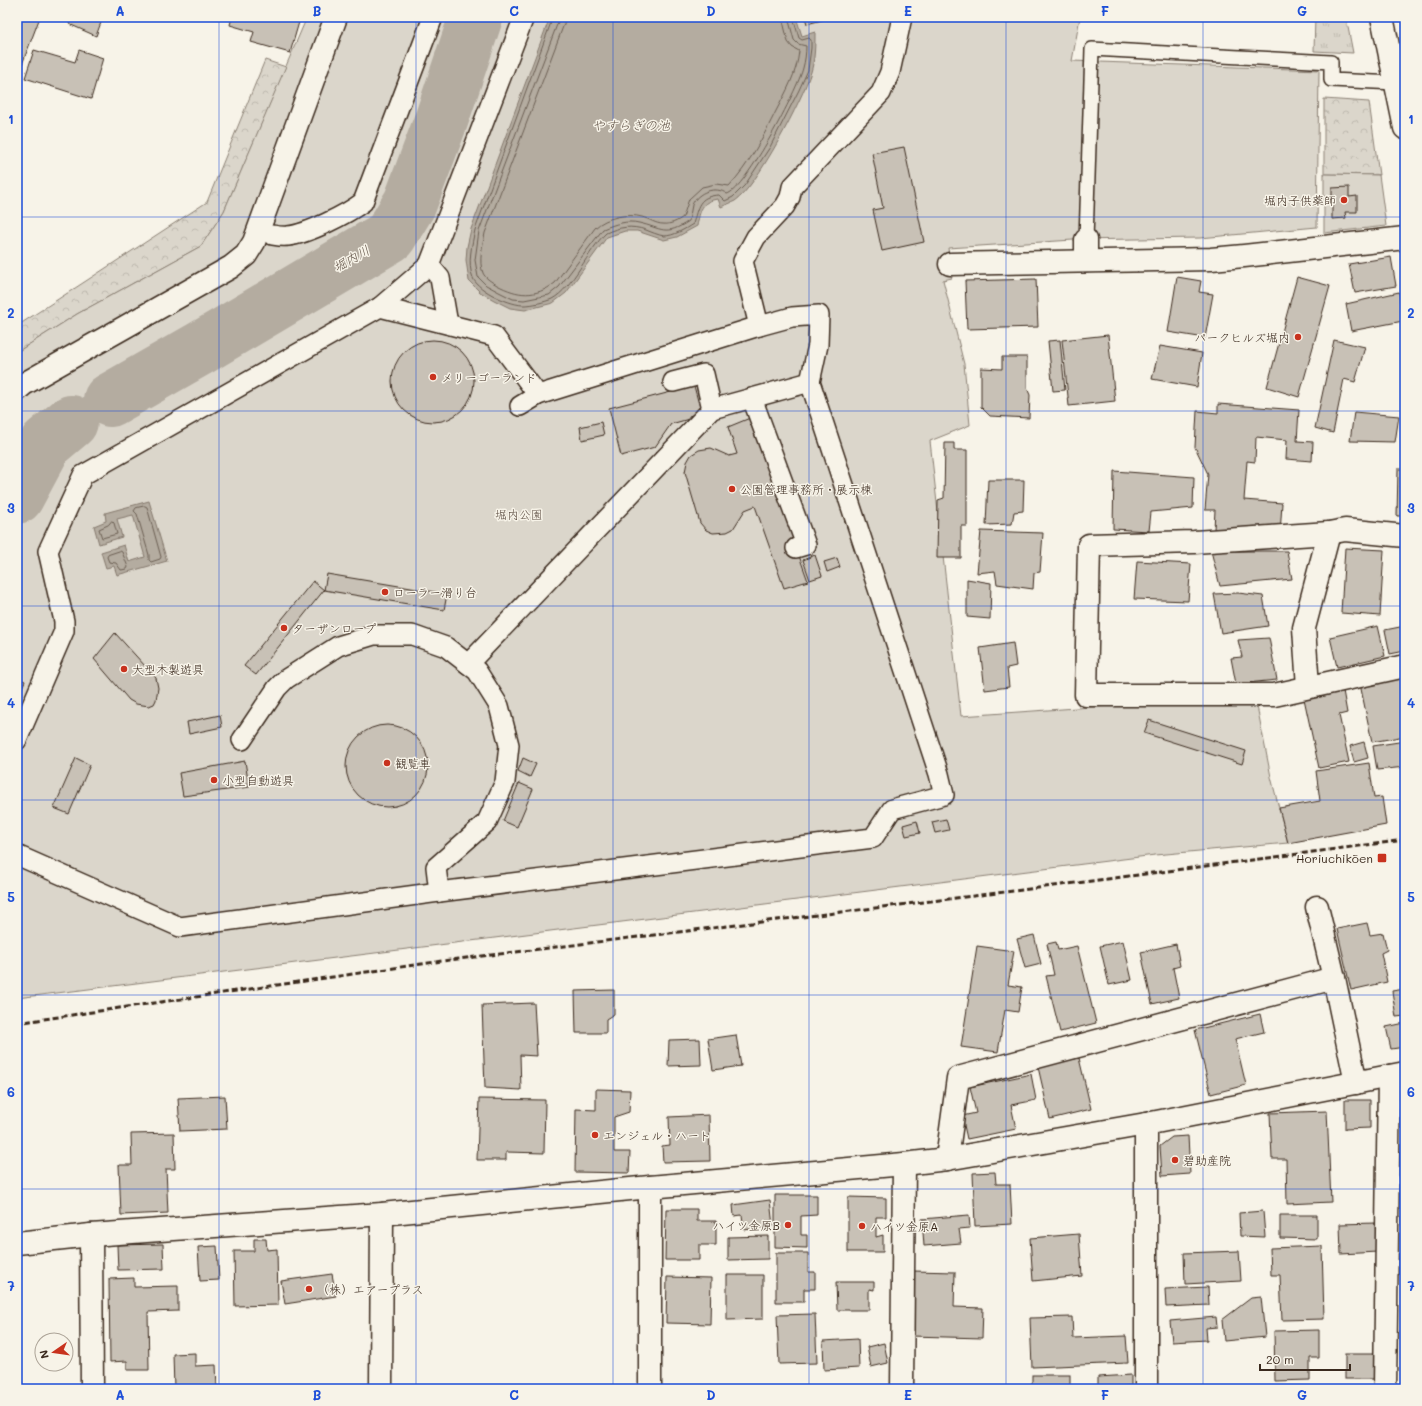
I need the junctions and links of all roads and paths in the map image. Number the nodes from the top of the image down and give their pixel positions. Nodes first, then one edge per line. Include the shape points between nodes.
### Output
1 (336, 17) edge
2 (434, 17) edge
3 (524, 17) edge
4 (902, 17) edge
5 (1382, 17) edge
6 (1396, 83) junction
7 (1405, 128) edge
8 (272, 235) dead end
9 (1405, 238) edge
10 (1086, 240) joint
11 (1086, 261) junction
12 (950, 264) dead end
13 (430, 265) junction
14 (380, 307) junction
15 (448, 324) junction
16 (758, 326) junction
17 (673, 382) dead end
18 (810, 382) junction
19 (17, 390) edge
20 (538, 395) junction
21 (752, 398) junction
22 (520, 406) dead end
23 (712, 408) junction
24 (1329, 533) junction
25 (1405, 536) edge
26 (796, 548) dead end
27 (468, 664) junction
28 (1405, 666) edge
29 (1308, 687) junction
30 (17, 740) edge
31 (242, 740) dead end
32 (19, 856) dead end
33 (439, 892) junction
34 (1317, 907) dead end
35 (1334, 978) junction
36 (1397, 1075) edge
37 (1356, 1083) junction
38 (1146, 1124) junction
39 (947, 1159) junction
40 (904, 1164) junction
41 (650, 1187) junction
42 (382, 1214) junction
43 (91, 1235) junction
44 (17, 1243) edge
45 (92, 1389) edge
46 (381, 1389) edge
47 (650, 1389) edge
48 (902, 1389) edge
49 (1146, 1389) edge
50 (1385, 1389) edge

1 - 19 street via 254,242 246,255 231,267
2 - 8 street via 363,202 363,210 350,212 308,231 287,237
3 - 13 street
4 - 16 street via 890,72 881,93 792,187 785,206 748,249 743,261
5 - 6 street
6 - 7 street
6 - 10 lane via 1331,80 1331,62 1092,49
9 - 11 street via 1211,259
10 - 11 street
11 - 12 street
13 - 14 street
13 - 15 street via 440,278
14 - 15 street
14 - 30 street via 83,475 48,551 64,631
15 - 20 street via 494,336
16 - 18 street via 792,317 820,315 818,345
16 - 20 street
17 - 23 street via 704,374
18 - 21 street
18 - 33 street via 944,795 892,809 872,838
20 - 22 street
21 - 23 street
21 - 26 street via 806,545
23 - 27 street
24 - 25 street via 1345,530
24 - 29 street via 1304,628
24 - 29 street via 1194,542 1089,545 1086,695 1274,695
27 - 31 street via 446,647 412,635 374,635 338,646 286,679 277,688
27 - 33 street via 477,671 500,706 508,745 505,782 487,822 436,867
28 - 29 street
32 - 33 street via 180,927
34 - 35 street
35 - 37 street
35 - 39 street via 958,1078
36 - 37 street
36 - 50 street
37 - 38 street
38 - 39 street
38 - 49 street
39 - 40 street
40 - 41 street
40 - 48 street
41 - 42 street
41 - 47 street
42 - 43 street
42 - 46 street
43 - 44 street
43 - 45 street

